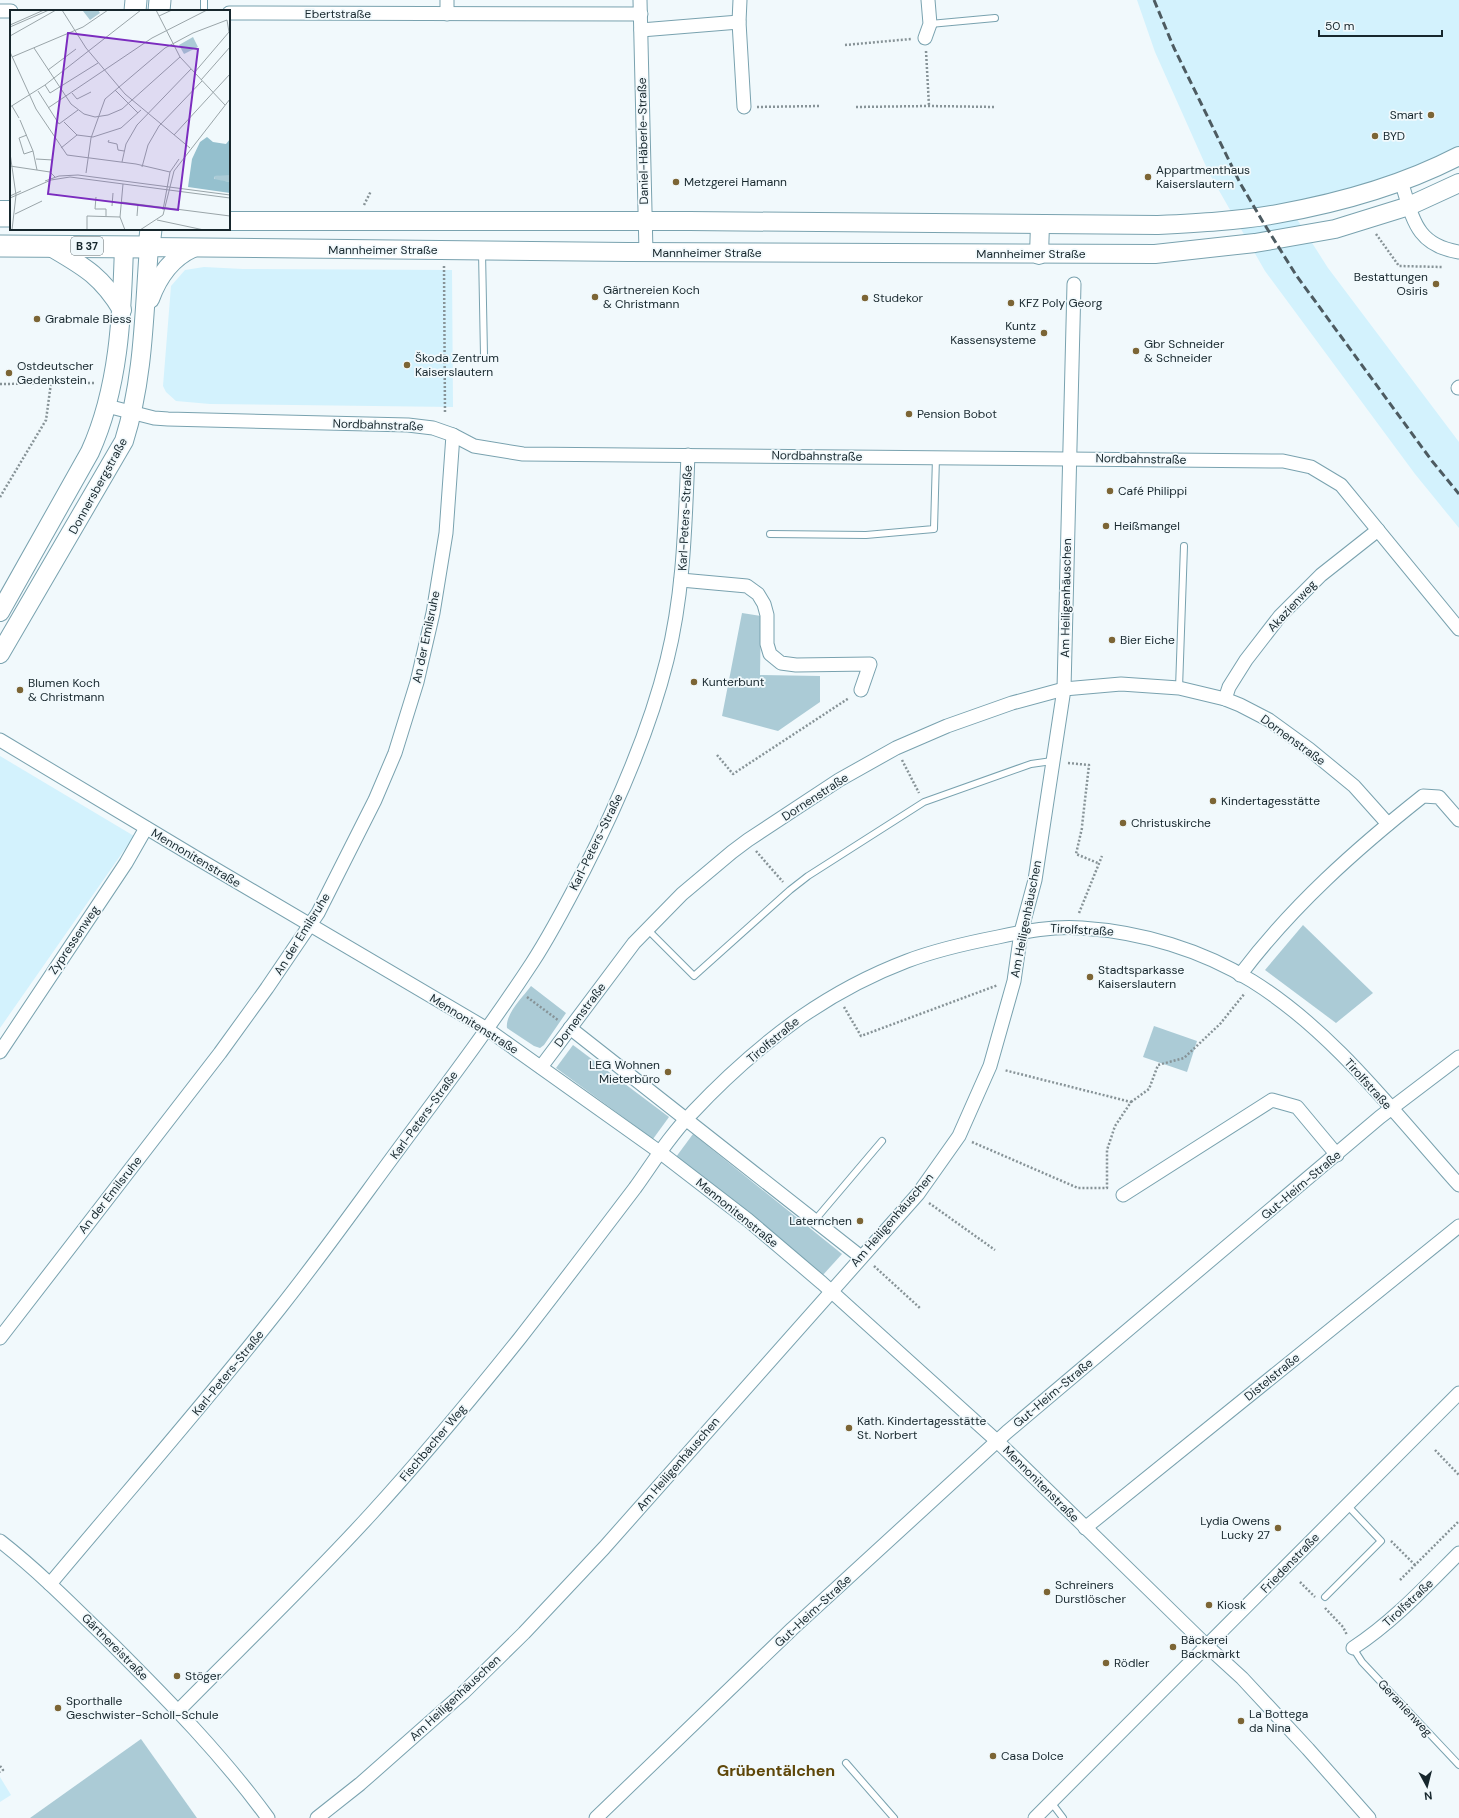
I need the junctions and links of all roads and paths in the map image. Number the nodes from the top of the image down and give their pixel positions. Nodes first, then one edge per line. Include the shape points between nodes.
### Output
1 (136, 0) edge
2 (160, 0) edge
3 (447, 0) edge
4 (640, 0) edge
5 (740, 0) edge
6 (928, 0) edge
7 (135, 10) edge
8 (159, 10) edge
9 (230, 13) edge
10 (447, 14) junction
11 (641, 14) junction
12 (996, 18) dead end
13 (739, 22) junction
14 (930, 24) junction
15 (641, 30) junction
16 (925, 38) junction
17 (845, 45) dead end
18 (819, 106) dead end
19 (929, 106) junction
20 (744, 107) joint
21 (856, 107) dead end
22 (996, 107) dead end
23 (1459, 156) edge
24 (1401, 181) junction
25 (1459, 183) edge
26 (1409, 206) junction
27 (230, 221) edge
28 (645, 221) junction
29 (1040, 224) junction
30 (1373, 230) dead end
31 (124, 238) edge
32 (150, 238) edge
33 (0, 246) edge
34 (49, 246) junction
35 (192, 248) junction
36 (445, 250) junction
37 (482, 250) junction
38 (646, 252) junction
39 (1459, 252) edge
40 (1039, 255) junction
41 (1443, 267) dead end
42 (1074, 284) dead end
43 (122, 310) junction
44 (145, 313) junction
45 (484, 355) dead end
46 (51, 383) junction
47 (112, 383) junction
48 (0, 384) edge
49 (107, 406) junction
50 (133, 413) junction
51 (445, 414) dead end
52 (453, 435) junction
53 (688, 455) junction
54 (936, 457) junction
55 (1070, 458) junction
56 (0, 497) edge
57 (1378, 530) junction
58 (770, 534) dead end
59 (1184, 546) dead end
60 (681, 580) junction
61 (0, 612) edge
62 (1459, 629) edge
63 (0, 654) edge
64 (1064, 688) junction
65 (1179, 688) junction
66 (861, 690) joint
67 (1225, 699) junction
68 (0, 740) edge
69 (717, 755) dead end
70 (902, 760) dead end
71 (1052, 761) junction
72 (1068, 763) dead end
73 (924, 802) junction
74 (1459, 820) edge
75 (1388, 824) junction
76 (146, 828) junction
77 (756, 850) dead end
78 (1102, 856) dead end
79 (1098, 863) junction
80 (790, 890) junction
81 (1078, 916) dead end
82 (309, 925) junction
83 (647, 929) junction
84 (1021, 932) junction
85 (1240, 975) junction
86 (1002, 983) dead end
87 (1247, 992) dead end
88 (523, 993) dead end
89 (843, 1004) dead end
90 (566, 1026) junction
91 (487, 1029) junction
92 (0, 1052) edge
93 (1459, 1057) edge
94 (990, 1066) junction
95 (541, 1067) junction
96 (1131, 1102) junction
97 (1391, 1109) junction
98 (686, 1119) junction
99 (959, 1136) junction
100 (882, 1141) dead end
101 (661, 1153) junction
102 (1337, 1155) junction
103 (1459, 1185) edge
104 (918, 1194) junction
105 (1123, 1195) dead end
106 (815, 1220) junction
107 (1459, 1226) edge
108 (995, 1250) dead end
109 (866, 1260) junction
110 (831, 1291) junction
111 (920, 1309) dead end
112 (0, 1338) edge
113 (1459, 1393) edge
114 (998, 1442) junction
115 (1435, 1450) dead end
116 (1459, 1475) edge
117 (1347, 1505) junction
118 (1459, 1521) edge
119 (1084, 1528) junction
120 (1381, 1541) junction
121 (1, 1545) edge
122 (1459, 1553) edge
123 (1415, 1565) junction
124 (1400, 1580) dead end
125 (1300, 1582) dead end
126 (50, 1584) junction
127 (1325, 1597) dead end
128 (1316, 1599) dead end
129 (1321, 1604) dead end
130 (1206, 1646) junction
131 (1353, 1648) junction
132 (179, 1710) junction
133 (846, 1763) dead end
134 (1459, 1765) edge
135 (0, 1766) edge
136 (0, 1772) edge
137 (1051, 1802) junction
138 (268, 1818) edge
139 (317, 1818) edge
140 (596, 1818) edge
141 (894, 1818) edge
142 (1035, 1818) edge
143 (1063, 1818) edge
144 (1369, 1818) edge

1 - 7 main road
2 - 8 main road
3 - 10 street
4 - 11 street, Daniel-Häberle-Straße
5 - 13 street
6 - 14 street
9 - 10 street, Ebertstraße
10 - 11 street, Ebertstraße
11 - 15 street, Daniel-Häberle-Straße
12 - 14 lane
13 - 15 street
13 - 20 street
14 - 16 street
15 - 28 street, Daniel-Häberle-Straße
16 - 17 path
16 - 19 path
18 - 20 path
19 - 21 path
19 - 22 path
23 - 24 main road
24 - 26 street
24 - 29 main road via 1331,202 1242,219 1158,225
25 - 26 main road, Mannheimer Straße
26 - 39 street via 1423,236 1444,250
26 - 40 main road, Mannheimer Straße via 1335,228 1218,248 1155,254
27 - 28 main road
28 - 29 main road
28 - 38 street, Daniel-Häberle-Straße
29 - 40 main road
30 - 41 path via 1399,266
31 - 32 main road, Mannheimer Straße / B 37
31 - 34 main road, Mannheimer Straße / B 37
31 - 43 main road, Donnersbergstraße
32 - 35 main road, Mannheimer Straße
32 - 44 main road, Donnersbergstraße
33 - 34 main road, Mannheimer Straße / B 37
34 - 43 main road via 94,274 111,292
35 - 36 main road, Mannheimer Straße
35 - 44 main road via 175,260 161,276
36 - 37 main road, Mannheimer Straße
36 - 51 path
37 - 38 main road, Mannheimer Straße
37 - 45 lane
38 - 40 main road, Mannheimer Straße
42 - 55 street, Am Heiligenhäuschen
43 - 47 main road, Donnersbergstraße
44 - 50 main road, Donnersbergstraße
46 - 47 path
46 - 48 path
46 - 56 path via 46,420
47 - 49 main road, Donnersbergstraße
49 - 50 street, Nordbahnstraße
49 - 61 main road, Donnersbergstraße via 90,452
50 - 52 street, Nordbahnstraße via 168,419 408,425 433,428
50 - 63 main road, Donnersbergstraße via 124,441 111,465
52 - 53 street, Nordbahnstraße via 474,446 523,454
52 - 82 street, An der Emilsruhe via 446,533 433,613 417,682 395,753 375,800 318,913
53 - 54 street, Nordbahnstraße
53 - 60 street, Karl-Peters-Straße
54 - 55 street, Nordbahnstraße
54 - 58 lane via 934,529 866,534
55 - 57 street, Nordbahnstraße via 1283,461 1311,467 1341,485
55 - 64 street, Am Heiligenhäuschen
57 - 62 street, Nordbahnstraße
57 - 67 street, Akazienweg via 1322,575 1280,616 1246,660 1229,687
59 - 65 lane
60 - 66 street, Karl-Peters-Straße via 747,586 758,594 764,604 770,654 782,663 796,665 870,664
60 - 91 street, Karl-Peters-Straße via 667,660 652,712 609,819 572,894 534,960
64 - 65 street, Dornenstraße via 1121,684
64 - 71 street, Am Heiligenhäuschen
64 - 83 street, Dornenstraße via 947,726 896,748 839,780 748,840 682,894
65 - 67 street, Dornenstraße
66 - 69 path via 733,774
67 - 75 street, Dornenstraße via 1269,720 1309,749 1354,786
68 - 76 street, Mennonitenstraße
70 - 73 path
71 - 73 lane via 1031,764
71 - 84 street, Am Heiligenhäuschen via 1034,880
72 - 79 path via 1088,765 1082,827 1076,854
73 - 80 lane
74 - 75 street via 1439,797 1423,796
75 - 85 street via 1298,907
76 - 82 street, Mennonitenstraße
76 - 92 street, Zypressenweg
77 - 80 path
78 - 79 path
79 - 81 path
80 - 83 lane via 694,976
82 - 91 street, Mennonitenstraße
82 - 112 street, An der Emilsruhe via 220,1053
83 - 90 street, Dornenstraße
84 - 85 street, Tirolfstraße via 1043,928 1079,927 1111,930 1176,945
84 - 94 street, Am Heiligenhäuschen via 1014,981
84 - 98 street, Tirolfstraße via 906,961 847,989 802,1017 761,1048
85 - 97 street, Tirolfstraße via 1296,1013 1327,1039
86 - 89 path via 861,1036
87 - 96 path via 1220,1024 1184,1058 1158,1065 1149,1089
88 - 90 path
90 - 95 street, Dornenstraße
90 - 98 street
91 - 95 street, Mennonitenstraße
91 - 126 street, Karl-Peters-Straße via 281,1307 197,1411
93 - 97 street, Gut-Heim-Straße
94 - 96 path
94 - 99 street, Am Heiligenhäuschen
95 - 101 street, Mennonitenstraße
96 - 99 path via 1115,1126 1107,1150 1107,1188 1078,1188
97 - 102 street, Gut-Heim-Straße
97 - 103 street, Tirolfstraße
98 - 101 street, Tirolfstraße
98 - 106 street
99 - 104 street, Am Heiligenhäuschen
100 - 106 lane
101 - 110 street, Mennonitenstraße via 748,1220
101 - 132 street, Fischbacher Weg via 582,1258 430,1448 253,1638
102 - 105 street via 1297,1107 1272,1100
102 - 114 street, Gut-Heim-Straße
104 - 108 path
104 - 109 street, Am Heiligenhäuschen
106 - 109 street
107 - 119 street, Distelstraße
109 - 110 street, Am Heiligenhäuschen
109 - 111 path
110 - 114 street, Mennonitenstraße
110 - 139 street, Am Heiligenhäuschen via 604,1548 524,1633 463,1693 360,1784
113 - 117 street, Friedenstraße
114 - 119 street, Mennonitenstraße
114 - 140 street, Gut-Heim-Straße via 792,1629
115 - 116 path
117 - 120 lane
117 - 130 street, Friedenstraße
118 - 123 path
119 - 130 street, Mennonitenstraße
120 - 123 path via 1388,1538
120 - 127 lane
121 - 126 street, Gärtnereistraße
122 - 131 street, Tirolfstraße via 1379,1630
123 - 124 path
125 - 128 path
126 - 132 street, Gärtnereistraße
129 - 131 path via 1343,1627
130 - 137 street, Friedenstraße
130 - 144 street, Mennonitenstraße via 1242,1678
131 - 134 lane, Geranienweg via 1362,1662
132 - 138 street, Gärtnereistraße via 246,1787
133 - 141 lane
135 - 136 path via 3,1770
137 - 142 street, Friedenstraße
137 - 143 lane

